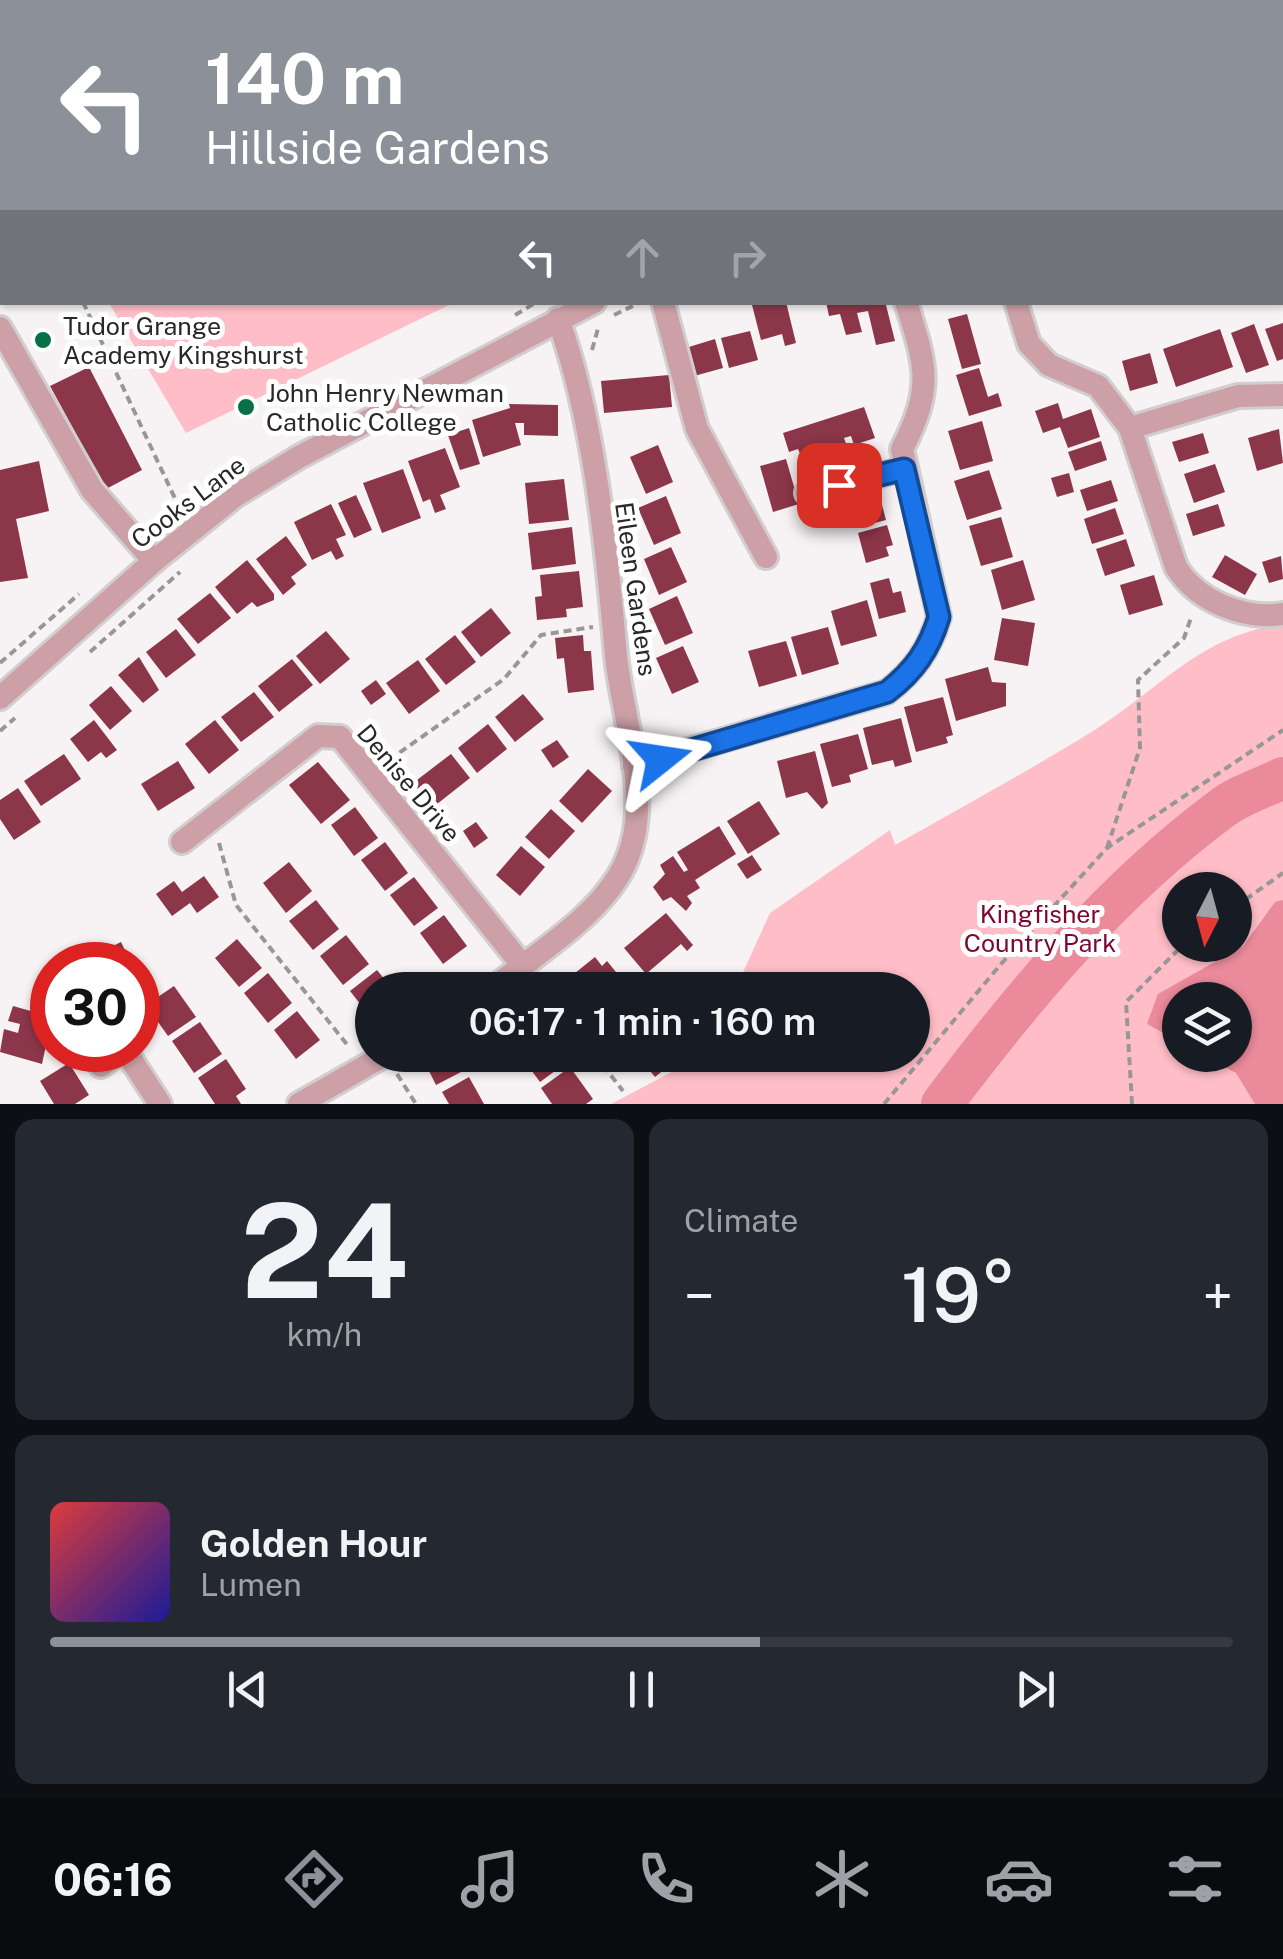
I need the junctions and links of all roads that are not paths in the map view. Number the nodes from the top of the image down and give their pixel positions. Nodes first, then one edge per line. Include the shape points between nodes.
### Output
1 (588, 305) edge
2 (663, 305) edge
3 (907, 305) edge
4 (1017, 305) edge
5 (558, 319) junction
6 (0, 328) edge
7 (1283, 394) edge
8 (1130, 428) junction
9 (904, 469) junction
10 (807, 492) dead end
11 (766, 557) dead end
12 (154, 561) junction
13 (1283, 614) edge
14 (0, 698) edge
15 (634, 766) junction
16 (182, 842) dead end
17 (522, 965) junction
18 (513, 972) edge
19 (138, 1072) edge
20 (366, 1072) edge
21 (160, 1104) edge
22 (300, 1104) edge

1 - 5 street, Cooks Lane
2 - 11 street via 697,430
3 - 9 street via 927,370 922,409 902,448
4 - 8 street via 1029,344 1049,365 1098,386
5 - 12 street, Cooks Lane via 298,456
5 - 15 street, Eileen Gardens via 576,368
6 - 12 street via 92,490
7 - 8 street via 1238,396
8 - 13 street via 1186,584 1250,615
9 - 10 street
9 - 15 street via 939,617 911,674 887,692
12 - 14 street, Cooks Lane
15 - 17 street, Eileen Gardens via 635,837 623,868 606,893
16 - 17 street, Denise Drive via 318,736 340,737
17 - 18 street, Eileen Gardens
19 - 21 street
20 - 22 street

